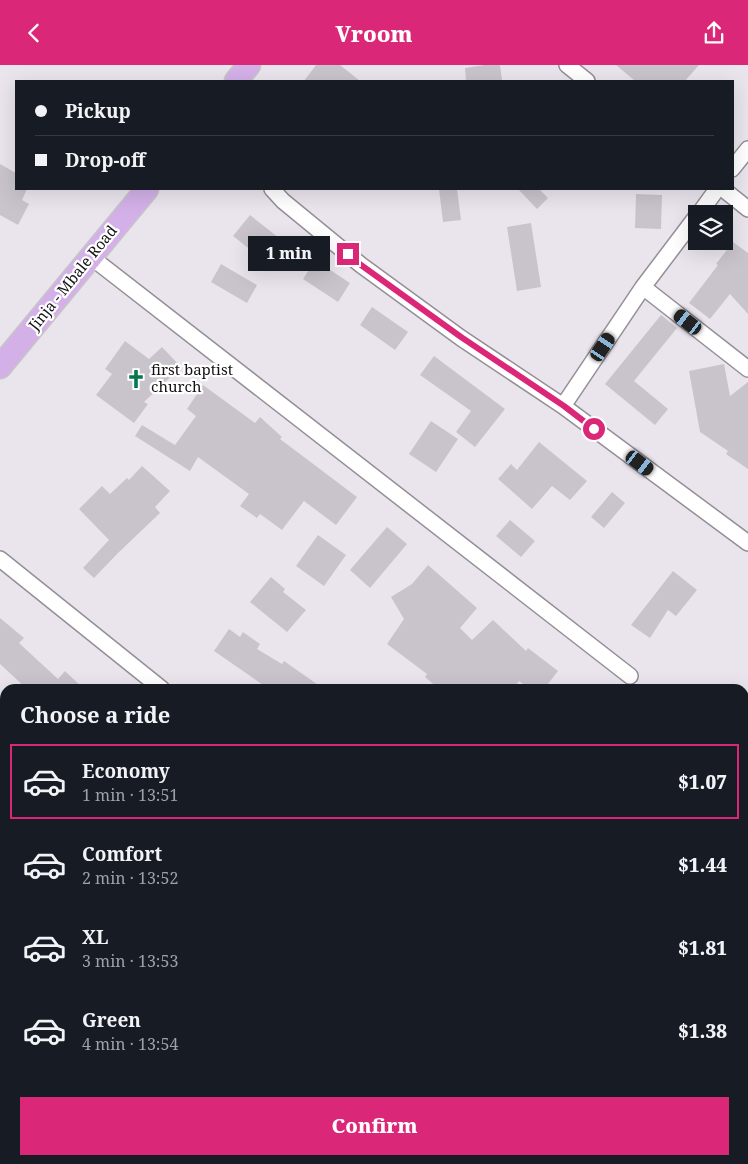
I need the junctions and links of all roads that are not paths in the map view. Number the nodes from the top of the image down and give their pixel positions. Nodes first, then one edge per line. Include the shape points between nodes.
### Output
1 (249, 65) edge
2 (567, 65) edge
3 (237, 80) edge
4 (586, 80) edge
5 (748, 149) edge
6 (734, 166) edge
7 (146, 190) edge
8 (273, 190) edge
9 (716, 190) edge
10 (724, 190) edge
11 (705, 205) edge
12 (748, 209) edge
13 (688, 227) edge
14 (91, 257) junction
15 (643, 287) junction
16 (0, 367) edge
17 (748, 369) edge
18 (564, 406) junction
19 (748, 543) edge
20 (0, 559) edge
21 (630, 676) dead end
22 (156, 684) edge

1 - 3 main road
2 - 4 street
5 - 6 street
7 - 14 main road, Jinja - Mbale Road
8 - 18 street via 361,265
9 - 11 street
10 - 12 street
13 - 15 street
14 - 16 main road, Jinja - Mbale Road
14 - 21 street
15 - 17 street
15 - 18 street
18 - 19 street
20 - 22 street

